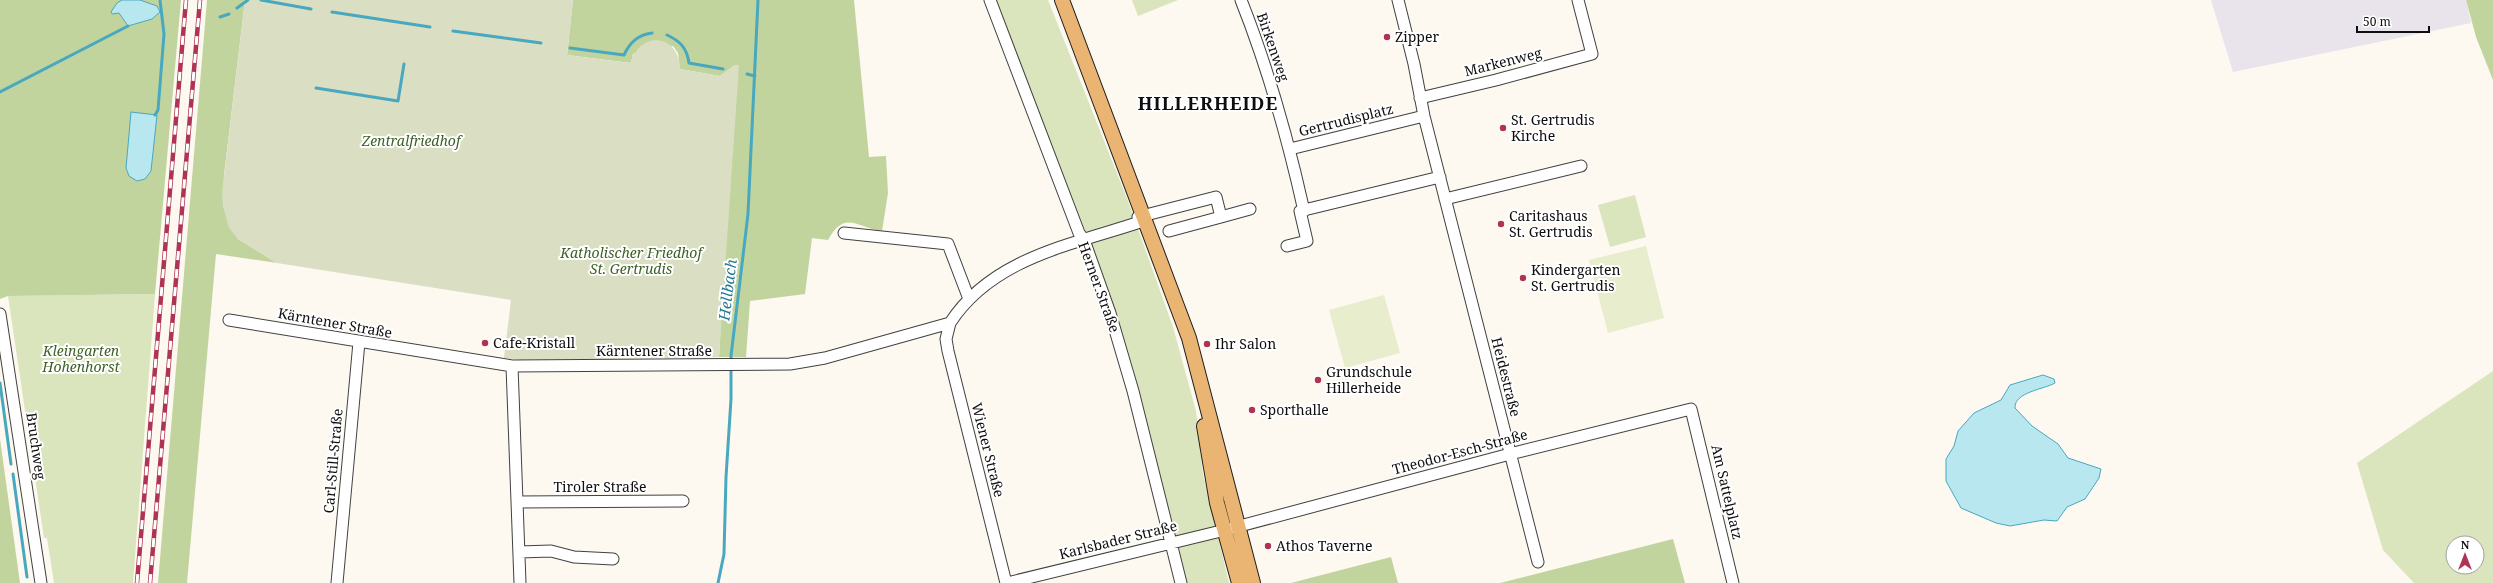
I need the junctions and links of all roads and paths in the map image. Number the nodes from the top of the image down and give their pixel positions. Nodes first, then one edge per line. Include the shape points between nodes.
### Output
1 (990, 0) edge
2 (1053, 0) edge
3 (1062, 0) edge
4 (1241, 0) edge
5 (1398, 0) edge
6 (1578, 0) edge
7 (1420, 98) junction
8 (1424, 116) junction
9 (1290, 149) junction
10 (1581, 166) dead end
11 (1440, 177) junction
12 (1445, 198) junction
13 (1250, 209) dead end
14 (1304, 211) junction
15 (1221, 217) junction
16 (1141, 218) junction
17 (1169, 230) dead end
18 (844, 233) dead end
19 (1084, 240) junction
20 (1287, 246) dead end
21 (969, 299) junction
22 (0, 314) edge
23 (230, 320) dead end
24 (950, 323) junction
25 (359, 342) junction
26 (512, 366) junction
27 (1691, 409) joint
28 (1510, 454) junction
29 (683, 501) dead end
30 (517, 502) junction
31 (1230, 528) junction
32 (1170, 543) junction
33 (518, 552) junction
34 (613, 559) dead end
35 (1538, 562) dead end
36 (41, 583) edge
37 (337, 583) edge
38 (520, 583) edge
39 (1006, 583) edge
40 (1181, 583) edge
41 (1239, 583) edge
42 (1253, 583) edge
43 (1733, 583) edge

1 - 19 street, Herner Straße via 1079,233
2 - 16 main road
3 - 16 main road
4 - 9 street, Birkenweg via 1262,54
5 - 7 street, Heidestraße
6 - 7 street, Markenweg via 1592,54
7 - 8 street, Heidestraße
8 - 9 street, Gertrudisplatz
8 - 11 street, Heidestraße
9 - 14 street, Gertrudisplatz
10 - 12 street
11 - 12 street, Heidestraße
11 - 14 street
12 - 28 street, Heidestraße
13 - 15 street
14 - 20 street, Gertrudisplatz via 1300,212 1307,241
15 - 16 street via 1216,197
15 - 17 street
16 - 19 street
16 - 31 main road via 1189,338
18 - 21 street via 948,244
19 - 21 street via 1020,262 1002,272
19 - 32 street, Herner Straße via 1110,313 1133,391
21 - 24 street via 959,308
22 - 36 street, Bruchweg
23 - 25 street, Kärntener Straße
24 - 26 street, Kärntener Straße via 824,358 790,364
24 - 39 street, Wiener Straße via 946,339 948,351
25 - 26 street, Kärntener Straße
25 - 37 street, Carl-Still-Straße
26 - 30 street
27 - 28 street, Theodor-Esch-Straße
27 - 43 street, Am Sattelplatz
28 - 31 street, Theodor-Esch-Straße
28 - 35 street, Heidestraße
29 - 30 street, Tiroler Straße
30 - 33 street
31 - 32 street, Karlsbader Straße
31 - 41 main road
31 - 42 main road
32 - 39 street, Karlsbader Straße
32 - 40 street, Herner Straße
33 - 34 street via 551,551 574,556
33 - 38 street

